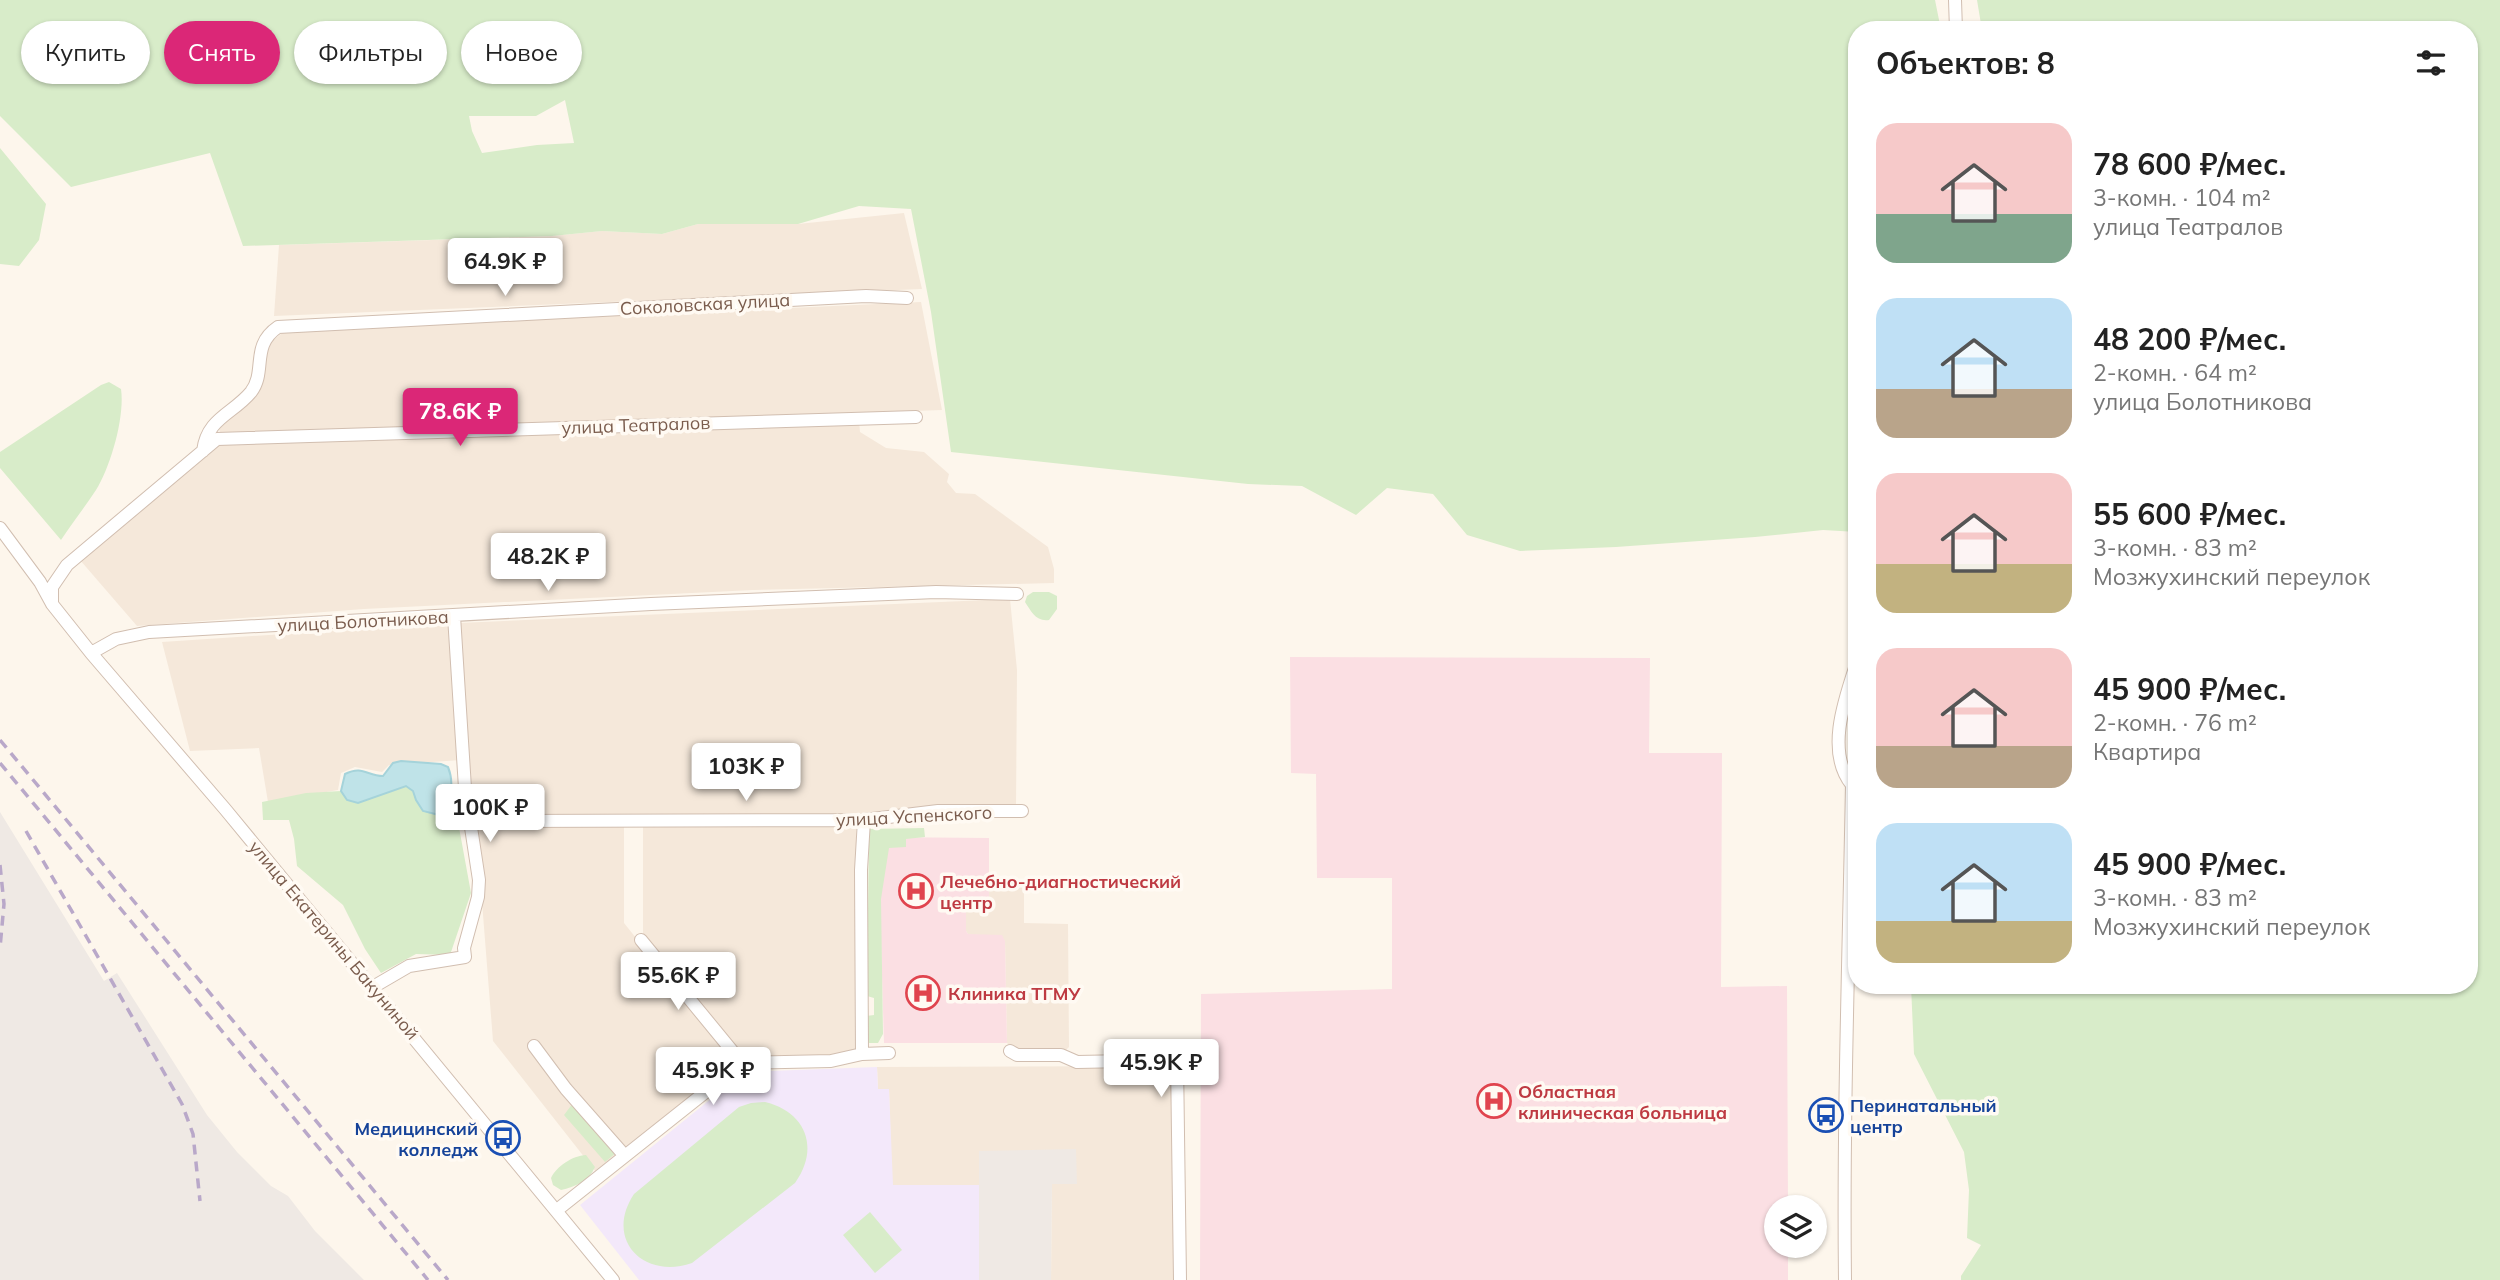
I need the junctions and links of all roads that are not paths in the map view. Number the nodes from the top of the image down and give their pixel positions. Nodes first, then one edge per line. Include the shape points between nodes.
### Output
1 (1955, 0) edge
2 (1956, 21) edge
3 (907, 298) dead end
4 (916, 417) dead end
5 (203, 451) junction
6 (0, 528) edge
7 (1017, 594) dead end
8 (52, 604) junction
9 (454, 616) junction
10 (91, 653) junction
11 (1848, 689) edge
12 (1848, 778) edge
13 (1022, 811) dead end
14 (864, 820) junction
15 (470, 821) junction
16 (641, 940) dead end
17 (373, 987) junction
18 (1850, 994) edge
19 (534, 1046) dead end
20 (1010, 1052) dead end
21 (889, 1053) dead end
22 (862, 1054) junction
23 (742, 1063) junction
24 (625, 1156) junction
25 (557, 1210) junction
26 (612, 1280) edge
27 (1180, 1280) edge
28 (1845, 1280) edge

1 - 2 street
3 - 5 street, Соколовская улица via 866,296 278,327 261,346 252,391 213,425
4 - 5 street, улица Театралов via 217,439
5 - 8 street, улица Театралов via 66,565 52,587
6 - 8 street, улица Екатерины Бакуниной
7 - 9 street, улица Болотникова via 895,594
8 - 10 street, улица Екатерины Бакуниной
9 - 10 street, улица Болотникова via 149,632 116,639
9 - 15 street
10 - 17 street, улица Екатерины Бакуниной
11 - 12 street via 1840,735
13 - 14 street, улица Успенского via 938,811
14 - 15 street, улица Успенского
14 - 22 street
15 - 17 street via 479,880 464,957 409,966
16 - 23 street
17 - 25 street, улица Екатерины Бакуниной
18 - 28 street
19 - 24 street
20 - 27 street via 1061,1055 1077,1062 1177,1060
21 - 22 street
22 - 23 street via 831,1061
23 - 24 street
24 - 25 street
25 - 26 street, улица Екатерины Бакуниной

